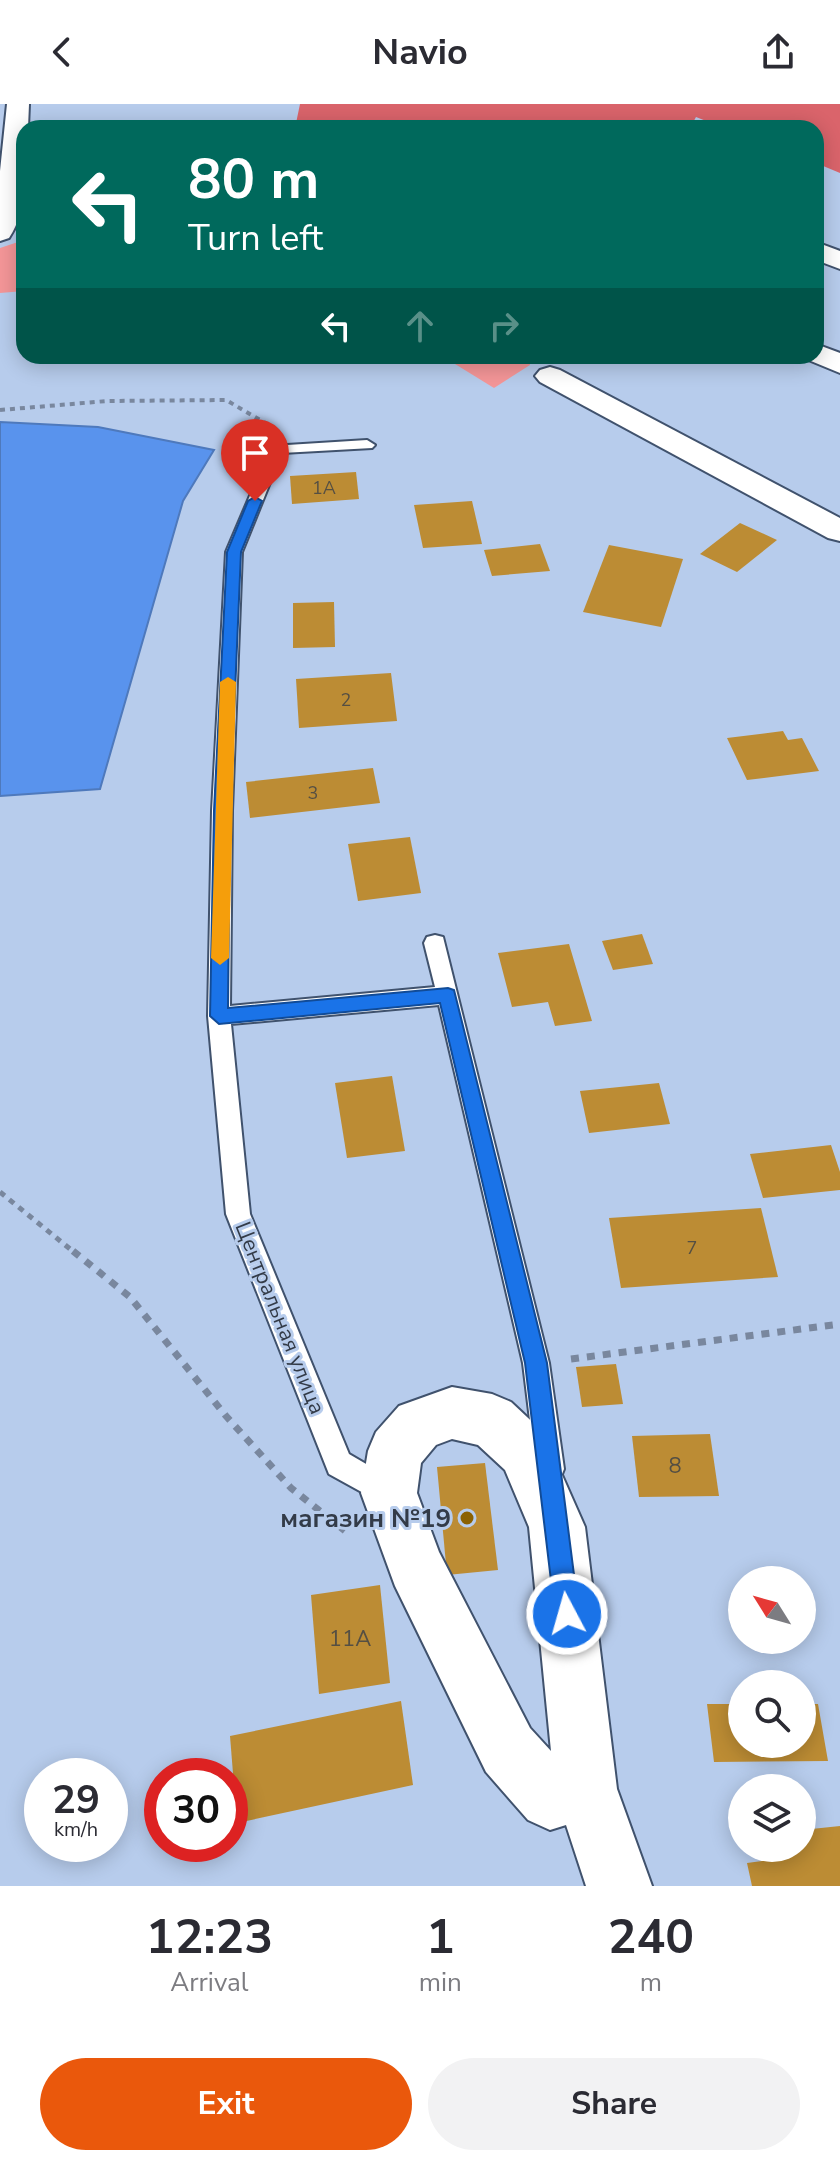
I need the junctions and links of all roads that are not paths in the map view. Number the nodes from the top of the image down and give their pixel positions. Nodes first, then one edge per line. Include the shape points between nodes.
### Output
1 (16, 127) edge
2 (0, 233) edge
3 (550, 376) dead end
4 (367, 445) dead end
5 (840, 531) edge
6 (435, 943) dead end
7 (448, 995) junction
8 (219, 1016) junction
9 (389, 1493) junction
10 (557, 1527) junction
11 (586, 1789) junction
12 (619, 1886) edge

1 - 2 street via 9,207
3 - 5 street
4 - 8 lane, Центральная улица via 276,449 234,552
6 - 7 lane
7 - 8 lane
7 - 10 lane via 536,1363
8 - 9 lane, Центральная улица via 238,1214 339,1464
9 - 10 street via 395,1451 418,1425 452,1413 492,1421 524,1451
9 - 11 street via 415,1566 508,1750 550,1798
10 - 11 street
11 - 12 street

